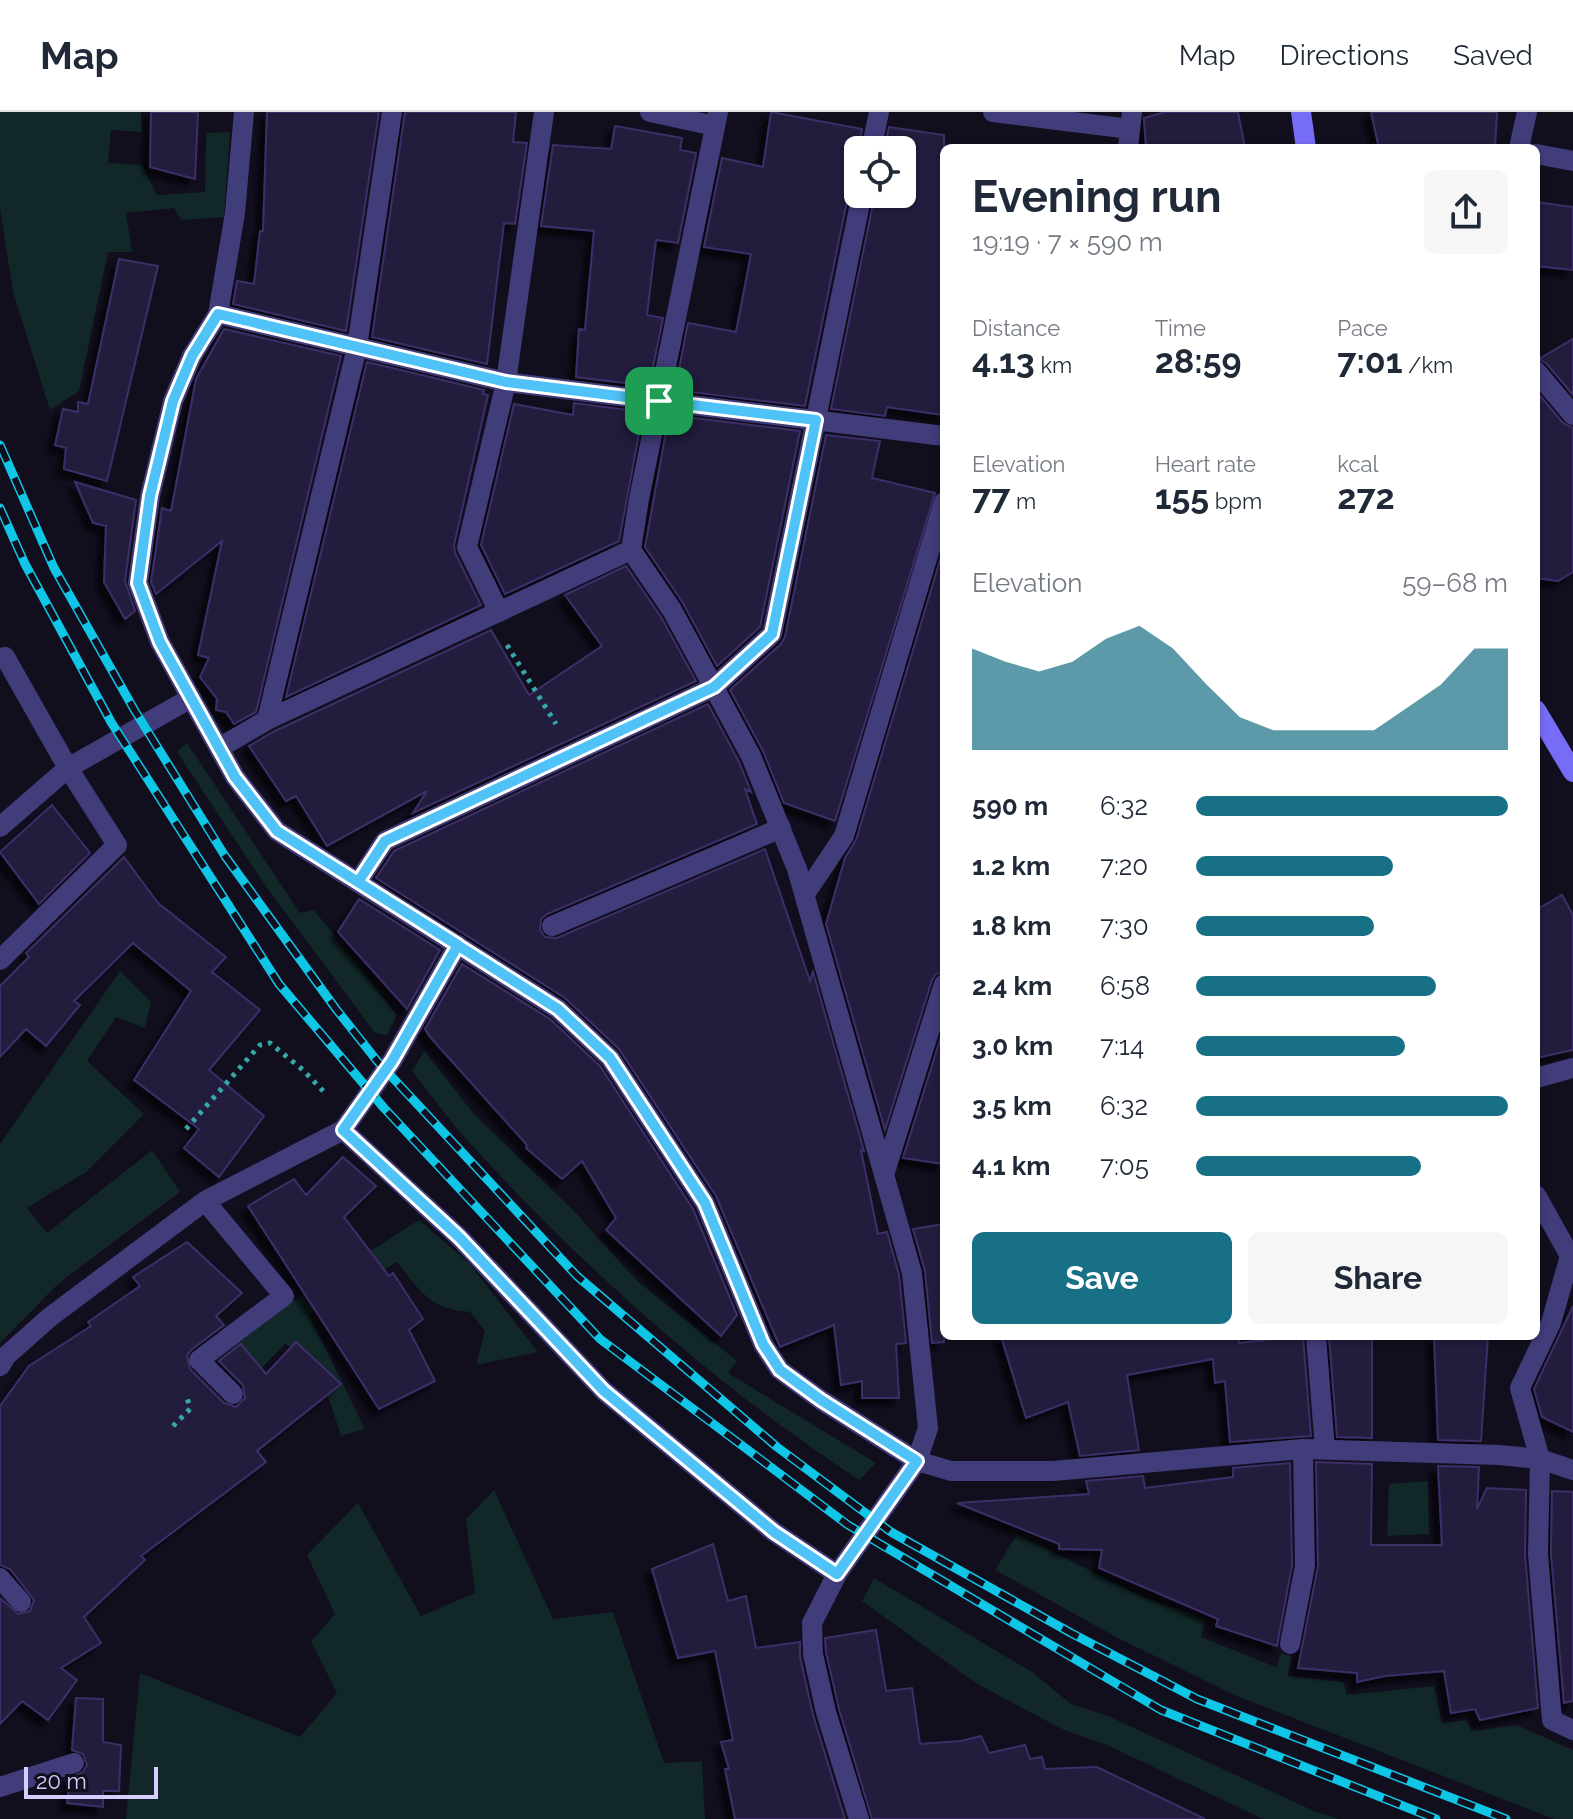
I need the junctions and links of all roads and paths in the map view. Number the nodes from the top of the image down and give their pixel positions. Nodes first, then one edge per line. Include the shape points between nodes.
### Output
1 (244, 112) edge
2 (392, 112) edge
3 (544, 112) edge
4 (650, 112) edge
5 (879, 112) edge
6 (993, 112) edge
7 (1301, 112) edge
8 (1527, 112) edge
9 (716, 119) edge
10 (1130, 130) edge
11 (874, 136) edge
12 (1305, 144) edge
13 (1520, 144) edge
14 (1540, 155) edge
15 (1573, 161) edge
16 (859, 208) edge
17 (218, 314) junction
18 (357, 347) junction
19 (1540, 376) edge
20 (506, 382) junction
21 (659, 401) junction
22 (1573, 415) edge
23 (816, 420) junction
24 (940, 436) edge
25 (940, 515) edge
26 (631, 550) junction
27 (494, 614) junction
28 (0, 658) edge
29 (714, 687) junction
30 (191, 698) junction
31 (1540, 717) edge
32 (267, 720) junction
33 (219, 748) junction
34 (574, 752) junction
35 (68, 768) junction
36 (1573, 772) edge
37 (0, 827) edge
38 (781, 828) junction
39 (358, 882) junction
40 (805, 894) junction
41 (552, 926) dead end
42 (458, 945) junction
43 (0, 960) edge
44 (940, 997) edge
45 (1573, 1068) edge
46 (1540, 1077) edge
47 (346, 1124) junction
48 (186, 1129) dead end
49 (884, 1175) junction
50 (205, 1201) junction
51 (1540, 1202) edge
52 (1316, 1340) edge
53 (0, 1366) edge
54 (233, 1394) dead end
55 (1303, 1449) junction
56 (1325, 1449) junction
57 (1540, 1459) junction
58 (917, 1461) junction
59 (1573, 1470) edge
60 (837, 1574) junction
61 (0, 1578) edge
62 (21, 1602) dead end
63 (1290, 1644) dead end
64 (1573, 1730) edge
65 (74, 1763) dead end
66 (0, 1787) edge
67 (859, 1819) edge

1 - 17 street
2 - 18 street
3 - 20 street
4 - 9 street
5 - 11 street
6 - 10 street
7 - 12 main road
8 - 13 street
9 - 21 street
14 - 15 street
16 - 23 street
17 - 18 street
17 - 30 street via 173,401 150,496 138,583 160,642
18 - 20 street
18 - 32 street
19 - 22 street
20 - 21 street
20 - 27 street via 467,547
21 - 23 street
21 - 26 street
23 - 24 street
23 - 29 street via 772,634
25 - 40 street via 844,836
26 - 27 street
26 - 29 street
27 - 32 street
27 - 34 path
28 - 35 street via 5,657
29 - 34 street
29 - 38 street
30 - 33 street
30 - 35 street
31 - 36 main road
32 - 33 street
33 - 39 street via 277,831
34 - 39 street via 385,841
35 - 37 street
35 - 43 street via 117,845
38 - 40 street
38 - 41 street
39 - 42 street
40 - 49 street
42 - 47 street via 392,1061
42 - 58 street via 558,1009 610,1058 705,1203 763,1344 780,1370
44 - 49 street
45 - 46 street
47 - 48 path via 303,1070 270,1043 260,1045
47 - 50 street
47 - 60 street via 604,1391 774,1532
49 - 58 street via 912,1273 928,1428
50 - 53 street via 50,1317
50 - 54 street via 284,1296 199,1360
51 - 57 street via 1570,1256 1551,1323 1520,1388
52 - 56 street
55 - 56 street
55 - 58 street via 1053,1471 951,1471
55 - 63 street via 1305,1566
56 - 57 street
57 - 59 street
57 - 64 street via 1538,1554 1552,1720
58 - 60 street
60 - 67 street via 812,1623 813,1654
61 - 62 street
65 - 66 street

